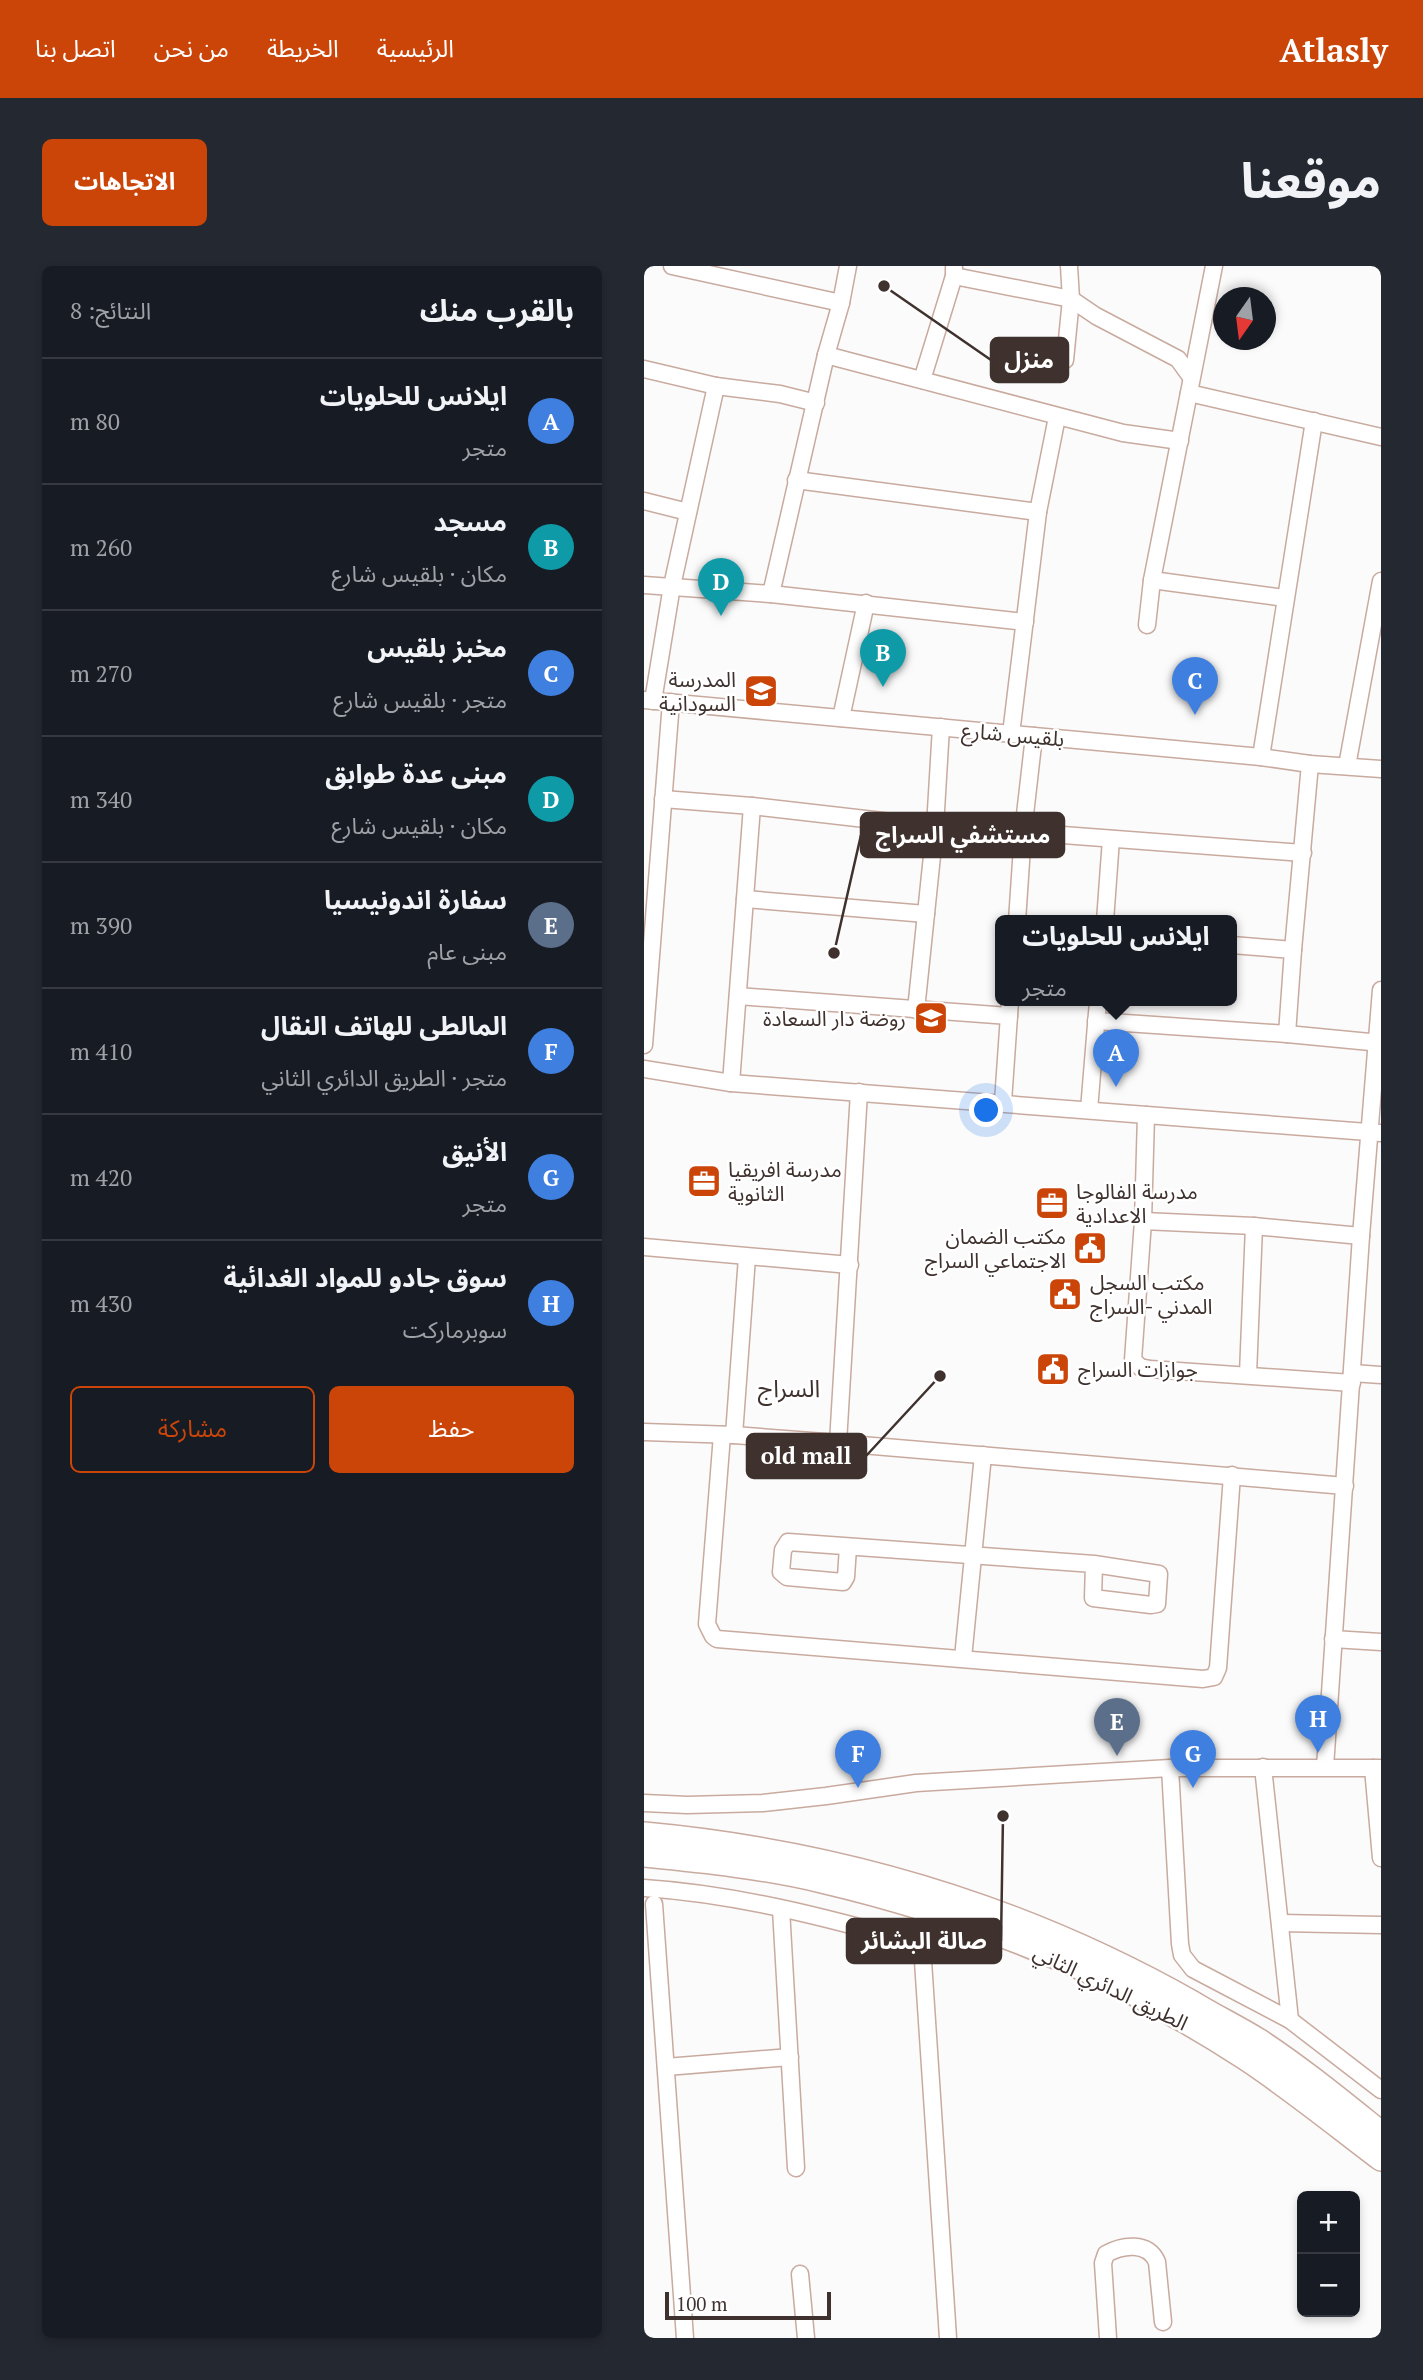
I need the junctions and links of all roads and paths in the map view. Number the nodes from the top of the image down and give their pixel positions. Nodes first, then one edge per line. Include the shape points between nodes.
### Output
1 (672, 266) edge
2 (848, 266) edge
3 (1069, 266) edge
4 (1214, 266) edge
5 (954, 271) edge
6 (739, 273) edge
7 (1071, 299) junction
8 (841, 303) junction
9 (826, 355) junction
10 (1065, 360) dead end
11 (644, 369) edge
12 (1191, 377) junction
13 (922, 380) junction
14 (716, 386) junction
15 (1189, 393) junction
16 (816, 403) junction
17 (1057, 416) junction
18 (1314, 421) junction
19 (1381, 437) edge
20 (1180, 441) junction
21 (796, 480) junction
22 (644, 501) edge
23 (688, 512) junction
24 (1038, 512) junction
25 (1152, 580) junction
26 (1381, 581) edge
27 (644, 585) edge
28 (673, 586) junction
29 (771, 594) junction
30 (1285, 598) junction
31 (866, 603) junction
32 (1025, 622) junction
33 (1146, 625) dead end
34 (648, 700) edge
35 (671, 702) junction
36 (841, 718) junction
37 (941, 727) junction
38 (1011, 734) junction
39 (1034, 736) junction
40 (1261, 757) junction
41 (1310, 764) junction
42 (1347, 766) junction
43 (1381, 769) edge
44 (663, 799) junction
45 (752, 806) junction
46 (935, 827) junction
47 (1023, 832) junction
48 (1111, 839) junction
49 (1303, 853) junction
50 (650, 881) edge
51 (745, 899) junction
52 (926, 915) junction
53 (1017, 915) edge
54 (1105, 915) edge
55 (1237, 945) edge
56 (1293, 950) junction
57 (1381, 990) edge
58 (738, 996) junction
59 (1098, 1006) edge
60 (1010, 1009) edge
61 (916, 1010) junction
62 (1096, 1021) junction
63 (1287, 1034) junction
64 (1379, 1043) edge
65 (644, 1045) edge
66 (644, 1069) edge
67 (731, 1083) junction
68 (859, 1092) junction
69 (1003, 1102) junction
70 (1088, 1110) junction
71 (1146, 1115) junction
72 (1376, 1133) edge
73 (1143, 1221) junction
74 (1254, 1226) junction
75 (1361, 1236) junction
76 (644, 1247) edge
77 (747, 1257) junction
78 (850, 1265) junction
79 (1248, 1374) junction
80 (1381, 1375) edge
81 (1352, 1378) junction
82 (644, 1432) edge
83 (728, 1435) junction
84 (838, 1443) junction
85 (983, 1455) junction
86 (1233, 1475) junction
87 (1345, 1486) junction
88 (848, 1547) dead end
89 (974, 1554) junction
90 (1094, 1564) dead end
91 (1333, 1639) junction
92 (1381, 1642) edge
93 (963, 1658) junction
94 (1263, 1767) junction
95 (1325, 1767) junction
96 (1377, 1768) edge
97 (1171, 1769) junction
98 (644, 1803) edge
99 (644, 1834) edge
100 (644, 1855) edge
101 (1381, 1858) edge
102 (644, 1888) edge
103 (654, 1904) dead end
104 (781, 1909) junction
105 (1281, 1923) junction
106 (1381, 1925) edge
107 (1290, 2020) junction
108 (790, 2057) junction
109 (666, 2067) junction
110 (1381, 2090) edge
111 (1381, 2133) edge
112 (1381, 2159) edge
113 (796, 2168) dead end
114 (800, 2274) dead end
115 (1163, 2322) dead end
116 (685, 2338) edge
117 (806, 2338) edge
118 (948, 2338) edge
119 (1108, 2338) edge

1 - 6 street
2 - 8 street
3 - 7 street
4 - 12 street
5 - 7 street
5 - 13 street
6 - 8 street
7 - 10 street
7 - 12 street via 1178,359
8 - 9 street
9 - 13 street
9 - 16 street
11 - 14 street
12 - 15 street
13 - 17 street
14 - 16 street
14 - 23 street
15 - 18 street
15 - 20 street
16 - 21 street
17 - 20 street via 1123,433
17 - 24 street
18 - 19 street
18 - 30 street
20 - 25 street
21 - 24 street
21 - 29 street
22 - 23 street
23 - 28 street
24 - 32 street
25 - 30 street
25 - 33 street
26 - 42 street
27 - 28 street
28 - 29 street
28 - 34 street
29 - 31 street
30 - 40 street
31 - 32 street
31 - 36 street
32 - 38 street
34 - 35 street, بلقيس شارع
35 - 36 street, بلقيس شارع
35 - 44 street
36 - 37 street, بلقيس شارع
37 - 38 street, بلقيس شارع
37 - 46 street
38 - 39 street, بلقيس شارع
39 - 40 street, بلقيس شارع
39 - 47 street
40 - 41 street, بلقيس شارع
41 - 42 street, بلقيس شارع
41 - 49 street
42 - 43 street, بلقيس شارع
44 - 45 street
44 - 50 street
45 - 46 street
45 - 51 street
46 - 52 street
47 - 48 street
47 - 53 street
48 - 49 street
48 - 54 street
49 - 56 street
50 - 65 street
51 - 52 street
51 - 58 street
52 - 61 street
55 - 56 street
56 - 63 street
57 - 64 street
58 - 61 street
58 - 67 street
59 - 62 street
60 - 61 street
60 - 69 street
62 - 63 street
62 - 70 street
63 - 64 street
64 - 72 street
66 - 67 street
67 - 68 street
68 - 69 street
68 - 78 street
69 - 70 street
70 - 71 street
71 - 72 street
71 - 73 street
72 - 75 street
73 - 74 street
73 - 79 street via 1133,1360 1150,1369
74 - 75 street
74 - 79 street
75 - 81 street
76 - 77 street
77 - 78 street
77 - 83 street
78 - 84 street
79 - 81 street
80 - 81 street
81 - 87 street
82 - 83 street
83 - 84 street
83 - 93 street via 707,1624 713,1636
84 - 85 street
85 - 86 street
85 - 89 street
86 - 87 street
86 - 93 street via 1220,1652 1213,1677
87 - 91 street
88 - 89 street
89 - 90 street
89 - 93 street
91 - 92 street
91 - 95 street
94 - 95 street
94 - 97 street
94 - 105 street
95 - 96 street
96 - 101 street
97 - 98 street via 916,1783 763,1803
97 - 107 street via 1182,1955 1200,1975
99 - 111 highway, الطريق الدائري الثاني via 827,1861 980,1905 1067,1939 1256,2039
100 - 112 highway, الطريق الدائري الثاني via 820,1880 967,1922 1055,1957 1140,1997 1244,2057
102 - 104 street
103 - 109 street
104 - 108 street
104 - 118 street via 913,1942 922,1953
105 - 106 street
105 - 107 street
107 - 110 street
108 - 109 street
108 - 113 street
109 - 116 street
114 - 117 street
115 - 119 street via 1153,2253 1132,2247 1116,2249 1106,2254 1103,2263

